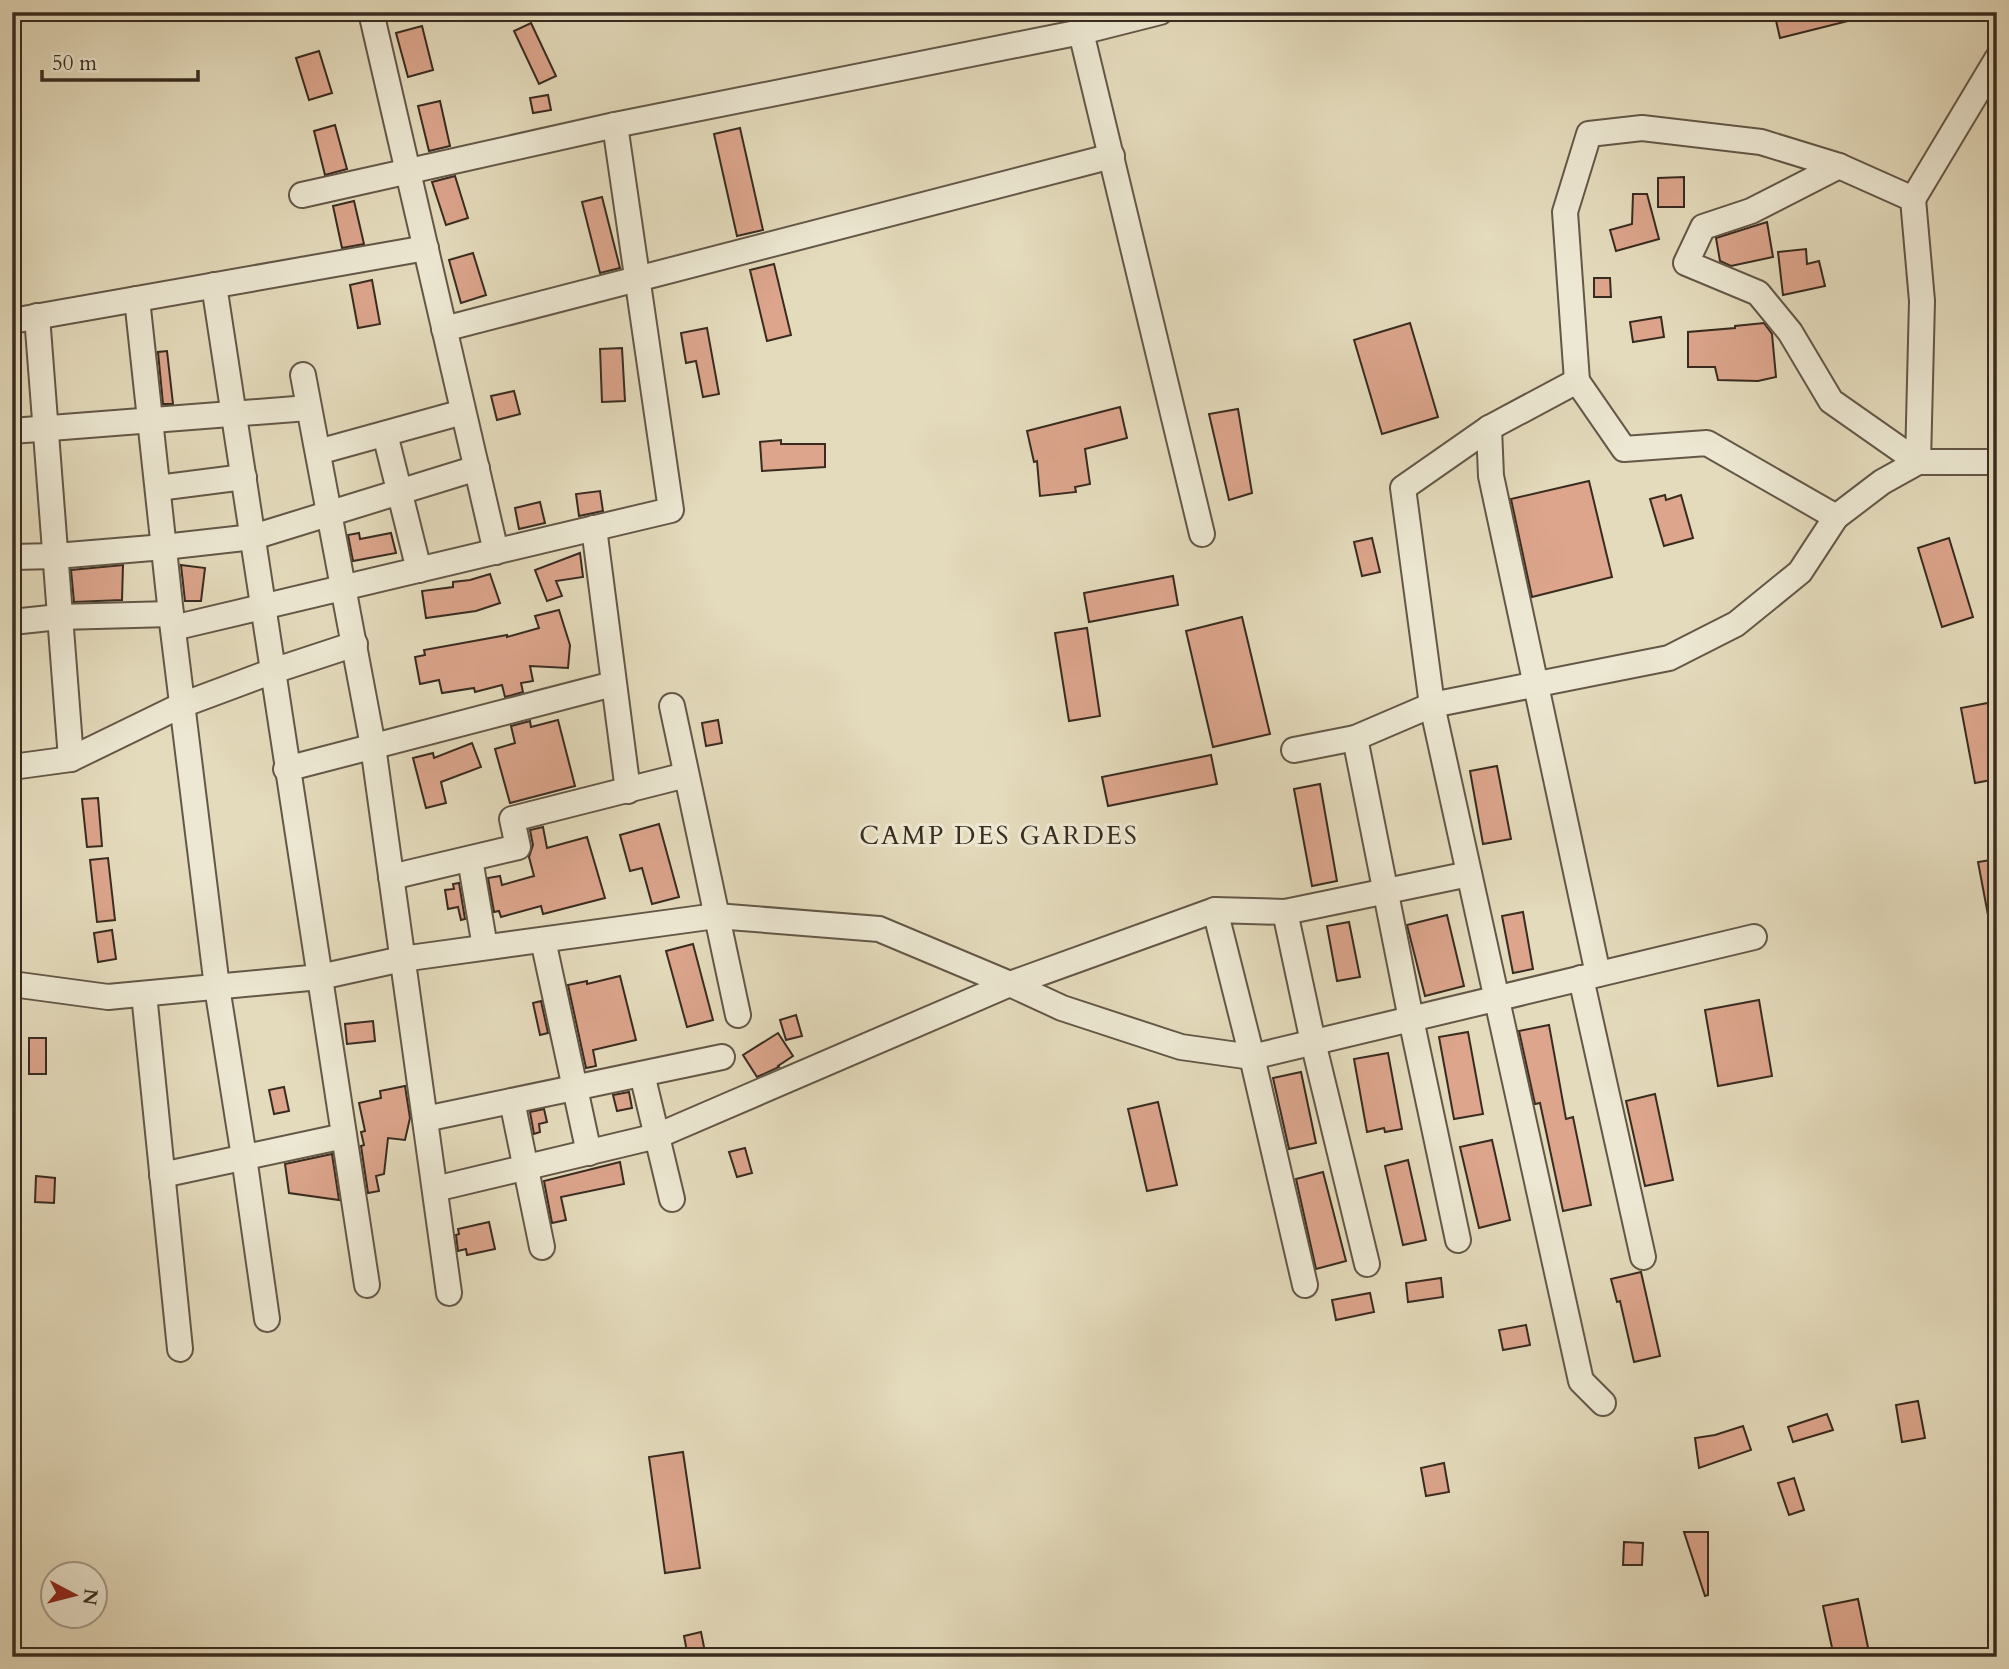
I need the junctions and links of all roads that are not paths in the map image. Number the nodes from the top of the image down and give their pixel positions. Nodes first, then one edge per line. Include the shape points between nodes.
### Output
1 (371, 12) edge
2 (1160, 12) edge
3 (1081, 32) junction
4 (1997, 59) edge
5 (615, 125) junction
6 (1112, 156) junction
7 (1839, 166) junction
8 (408, 171) junction
9 (302, 195) dead end
10 (1913, 199) junction
11 (426, 248) junction
12 (638, 279) junction
13 (214, 285) junction
14 (137, 299) junction
15 (37, 316) junction
16 (12, 321) edge
17 (444, 329) junction
18 (303, 375) dead end
19 (1577, 382) junction
20 (308, 408) junction
21 (463, 412) junction
22 (234, 414) junction
23 (150, 421) junction
24 (1489, 428) junction
25 (47, 429) junction
26 (12, 431) edge
27 (385, 434) junction
28 (318, 452) junction
29 (1997, 462) edge
30 (1918, 463) junction
31 (477, 468) junction
32 (244, 477) junction
33 (158, 488) junction
34 (400, 492) junction
35 (331, 514) junction
36 (1836, 517) junction
37 (594, 528) junction
38 (1202, 534) dead end
39 (253, 537) junction
40 (164, 547) junction
41 (496, 552) junction
42 (56, 556) junction
43 (12, 557) edge
44 (419, 570) junction
45 (345, 587) junction
46 (263, 605) junction
47 (60, 617) junction
48 (172, 621) junction
49 (12, 622) edge
50 (355, 644) junction
51 (273, 671) junction
52 (613, 684) junction
53 (1536, 686) junction
54 (182, 705) junction
55 (1432, 705) junction
56 (672, 706) dead end
57 (1355, 738) junction
58 (373, 746) junction
59 (1294, 750) dead end
60 (71, 759) junction
61 (12, 767) edge
62 (286, 769) junction
63 (686, 775) junction
64 (628, 791) junction
65 (470, 859) junction
66 (1469, 874) junction
67 (391, 877) junction
68 (1385, 891) junction
69 (1215, 910) junction
70 (1285, 912) junction
71 (716, 916) junction
72 (1754, 937) dead end
73 (543, 940) junction
74 (485, 947) junction
75 (402, 959) junction
76 (1590, 976) junction
77 (320, 977) junction
78 (12, 984) edge
79 (1010, 984) junction
80 (217, 987) junction
81 (144, 994) junction
82 (1497, 998) junction
83 (738, 1015) dead end
84 (1411, 1019) junction
85 (1313, 1042) junction
86 (1252, 1056) junction
87 (722, 1057) dead end
88 (642, 1074) junction
89 (575, 1088) junction
90 (512, 1101) junction
91 (425, 1119) junction
92 (344, 1136) junction
93 (657, 1136) junction
94 (589, 1153) junction
95 (244, 1157) junction
96 (526, 1168) junction
97 (162, 1175) junction
98 (435, 1189) junction
99 (672, 1199) dead end
100 (1458, 1240) dead end
101 (542, 1247) dead end
102 (1643, 1257) dead end
103 (1367, 1264) dead end
104 (367, 1285) dead end
105 (1305, 1285) dead end
106 (449, 1293) dead end
107 (267, 1319) dead end
108 (180, 1349) dead end
109 (1603, 1403) dead end

1 - 8 street
2 - 3 street
3 - 5 street
3 - 6 street
4 - 10 street
5 - 8 street
5 - 12 street
6 - 12 street
6 - 38 street
7 - 10 street
7 - 19 street via 1761,142 1642,128 1589,134 1565,212
7 - 30 street via 1751,211 1703,228 1686,263 1758,293 1790,332 1831,401
8 - 9 street
8 - 11 street
10 - 30 street via 1922,301
11 - 13 street
11 - 17 street
12 - 17 street
12 - 37 street via 671,510
13 - 14 street
13 - 22 street
14 - 15 street
14 - 23 street
15 - 16 street
15 - 25 street
17 - 21 street
18 - 20 street
19 - 24 street
19 - 36 street via 1625,449 1707,443
20 - 22 street
20 - 28 street
21 - 27 street
21 - 31 street
22 - 23 street
22 - 32 street
23 - 25 street
23 - 33 street
24 - 53 street via 1491,476
24 - 55 street via 1403,488
25 - 26 street
25 - 42 street
27 - 28 street
27 - 34 street
28 - 35 street
29 - 30 street
30 - 36 street via 1882,482
31 - 34 street
31 - 41 street
32 - 33 street
32 - 39 street
33 - 40 street
34 - 35 street
34 - 44 street
35 - 39 street
35 - 45 street
36 - 53 street via 1800,572 1736,624 1669,658
37 - 41 street
37 - 52 street
39 - 40 street
39 - 46 street
40 - 42 street
40 - 48 street
41 - 44 street
42 - 43 street
42 - 47 street
44 - 45 street
45 - 46 street
45 - 50 street
46 - 48 street
46 - 51 street
47 - 48 street
47 - 49 street
47 - 60 street
48 - 54 street
50 - 51 street
50 - 58 street
51 - 54 street
51 - 62 street
52 - 58 street
52 - 64 street
53 - 55 street
53 - 76 street
54 - 60 street
54 - 80 street
55 - 57 street
55 - 66 street
56 - 63 street
57 - 59 street
57 - 68 street
58 - 62 street
58 - 67 street
60 - 61 street
62 - 77 street
63 - 64 street
63 - 71 street
64 - 65 street via 512,819 518,847
65 - 67 street
65 - 74 street
66 - 68 street
66 - 82 street
67 - 75 street
68 - 70 street
68 - 84 street
69 - 70 street
69 - 79 street
69 - 86 street
70 - 85 street
71 - 73 street
71 - 79 street via 879,929
71 - 83 street
72 - 76 street
73 - 74 street
73 - 89 street
74 - 75 street
75 - 77 street
75 - 91 street
76 - 82 street
76 - 102 street
77 - 80 street
77 - 92 street
78 - 81 street via 108,997
79 - 86 street via 1062,1008 1181,1047
79 - 93 street
80 - 81 street
80 - 95 street
81 - 97 street
82 - 84 street
82 - 109 street via 1581,1381
84 - 85 street
84 - 100 street
85 - 86 street
85 - 103 street
86 - 105 street
87 - 88 street
88 - 89 street
88 - 93 street
89 - 90 street
89 - 94 street
90 - 91 street
90 - 96 street
91 - 98 street
92 - 95 street
92 - 104 street
93 - 94 street
93 - 99 street
94 - 96 street
95 - 97 street
95 - 107 street
96 - 98 street
96 - 101 street
97 - 108 street
98 - 106 street

